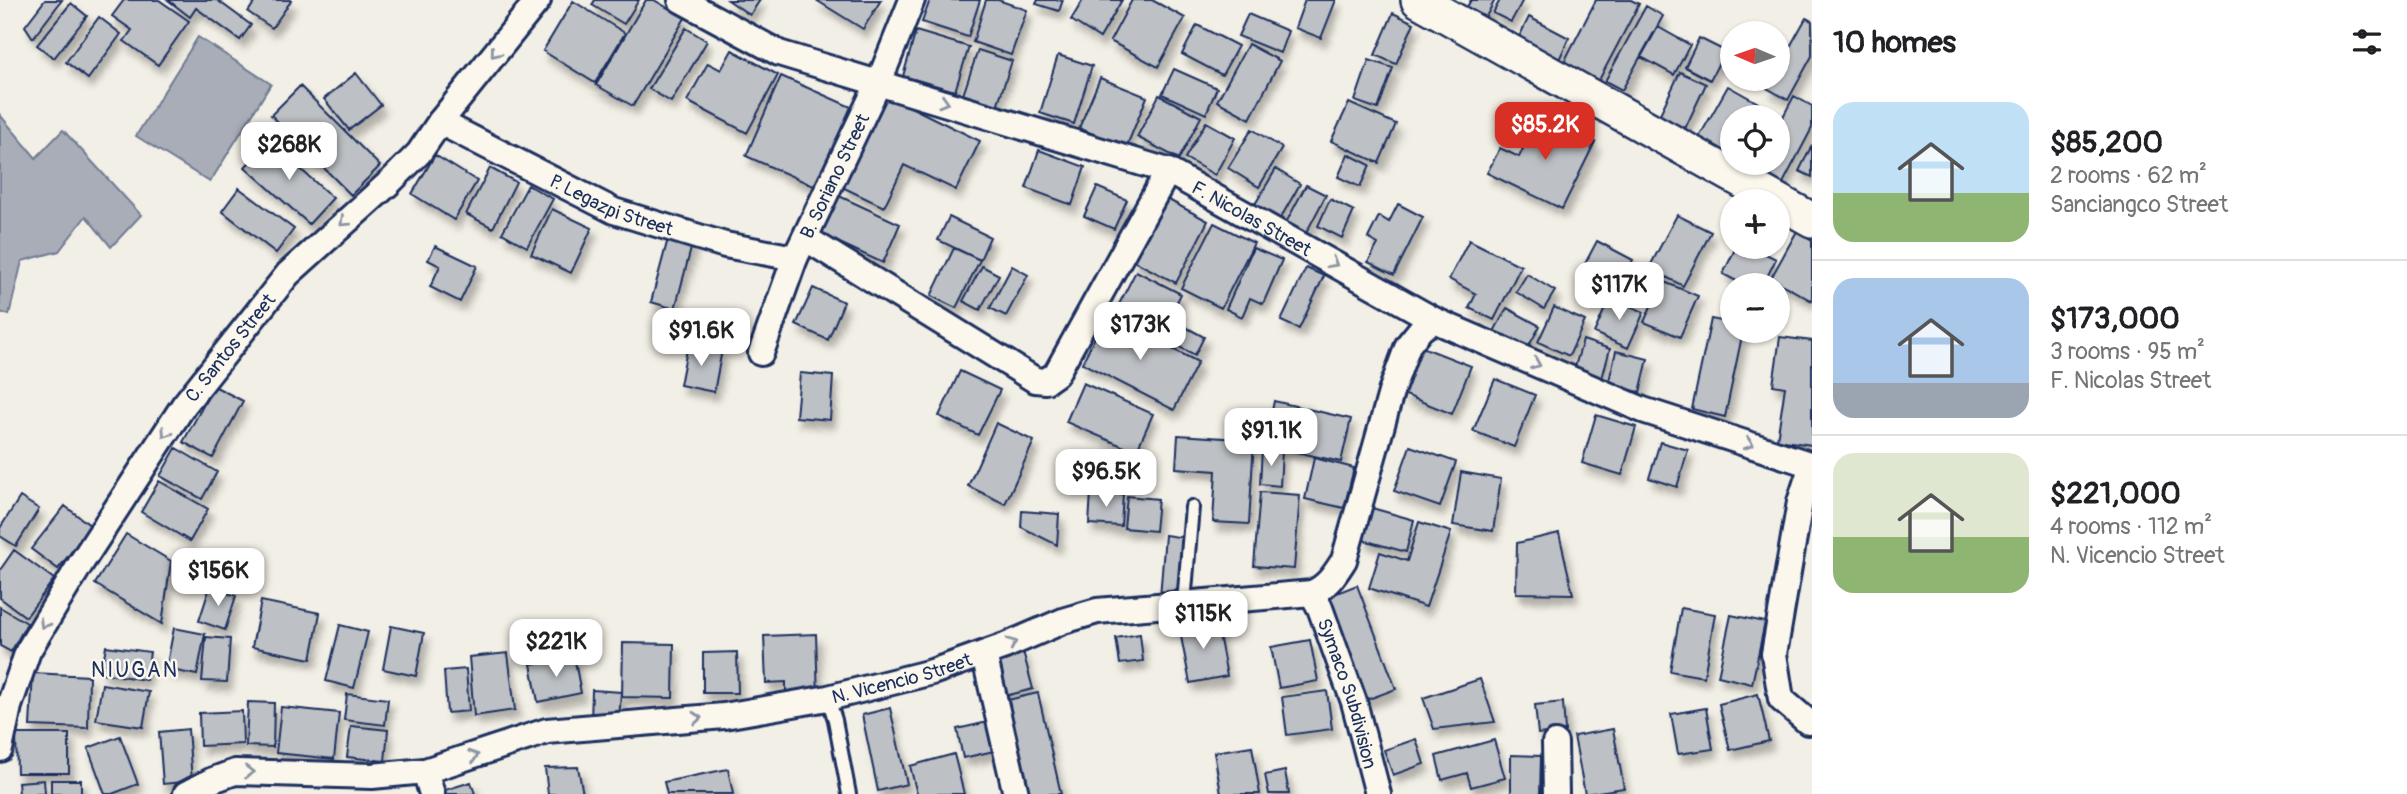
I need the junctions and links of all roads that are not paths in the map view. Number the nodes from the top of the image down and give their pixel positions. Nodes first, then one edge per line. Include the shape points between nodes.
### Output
1 (538, 0) edge
2 (681, 0) edge
3 (912, 0) edge
4 (1418, 0) edge
5 (878, 82) junction
6 (440, 122) junction
7 (1168, 171) junction
8 (1812, 220) edge
9 (800, 248) junction
10 (1434, 320) junction
11 (761, 353) dead end
12 (1812, 465) edge
13 (1192, 507) dead end
14 (1312, 593) junction
15 (1184, 603) junction
16 (984, 654) junction
17 (828, 698) junction
18 (1808, 722) dead end
19 (1555, 743) dead end
20 (0, 749) edge
21 (428, 783) edge
22 (186, 794) edge
23 (849, 794) edge
24 (1016, 794) edge
25 (1378, 794) edge
26 (1556, 794) edge

1 -> 6 street, C. Santos Street
2 - 5 street, F. Nicolas Street via 779,53
3 - 5 street, B. Soriano Street
4 - 8 main road
5 -> 7 street, F. Nicolas Street
5 - 9 street, B. Soriano Street
6 - 9 street, P. Legazpi Street via 614,211 725,245
6 -> 20 street, C. Santos Street via 419,153 288,274 184,405 28,651
7 - 9 street via 1056,374 1046,381 1035,380
7 -> 10 street, F. Nicolas Street
9 - 11 street, B. Soriano Street
10 -> 12 street, F. Nicolas Street via 1643,410
10 - 14 street via 1408,345 1344,560 1331,580
12 - 18 street via 1800,502 1774,654 1781,699
13 - 15 lane
14 - 15 street, N. Vicencio Street
14 - 25 street, Symaco Subdivision via 1354,702
16 -> 15 street, N. Vicencio Street via 1097,611
16 - 17 street, N. Vicencio Street
16 - 24 street
21 -> 17 street, N. Vicencio Street via 547,732 724,716
17 - 23 lane
19 - 26 street
22 -> 21 street, N. Vicencio Street via 235,772 372,776

